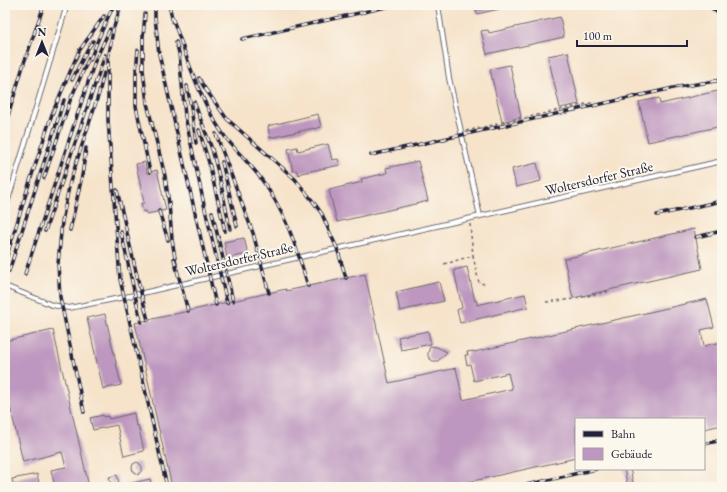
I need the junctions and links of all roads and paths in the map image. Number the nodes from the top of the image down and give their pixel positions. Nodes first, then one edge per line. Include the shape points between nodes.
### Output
1 (67, 5) edge
2 (438, 5) edge
3 (594, 102) dead end
4 (462, 132) junction
5 (722, 161) edge
6 (5, 210) edge
7 (480, 216) junction
8 (470, 218) junction
9 (473, 256) junction
10 (444, 264) dead end
11 (485, 284) dead end
12 (5, 286) edge
13 (610, 291) dead end
14 (546, 302) dead end

1 - 6 lane
2 - 4 lane via 449,78
3 - 4 path
4 - 7 lane
5 - 7 lane, Woltersdorfer Straße
7 - 8 lane, Woltersdorfer Straße
8 - 9 path
8 - 12 lane, Woltersdorfer Straße via 69,308 52,305
9 - 10 path
9 - 11 path via 479,283
13 - 14 path

